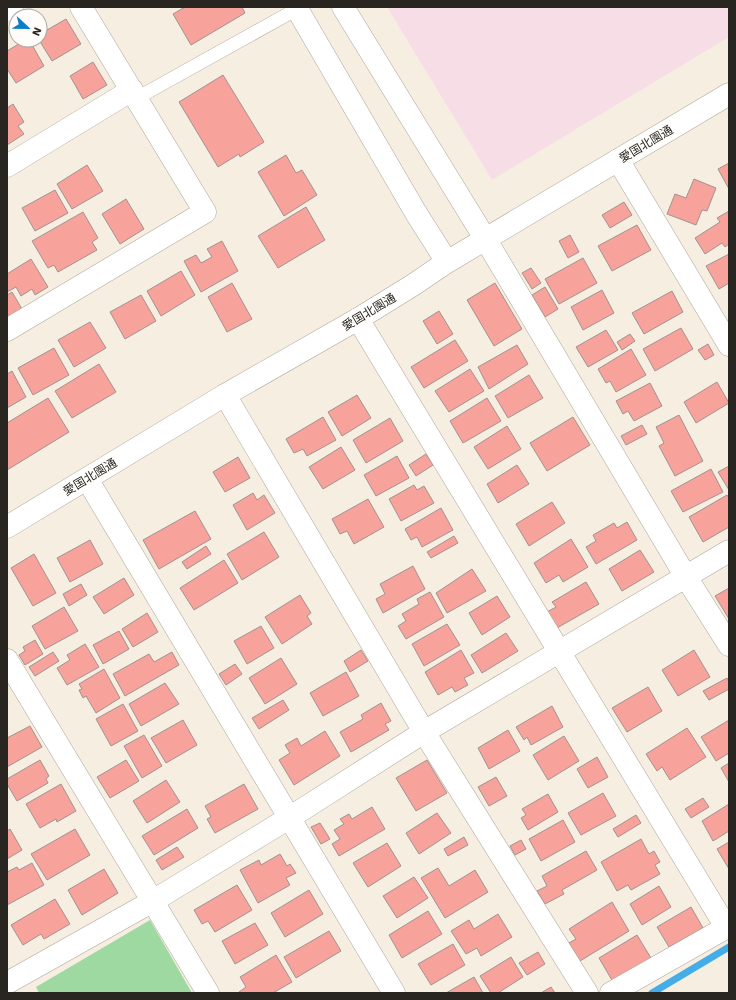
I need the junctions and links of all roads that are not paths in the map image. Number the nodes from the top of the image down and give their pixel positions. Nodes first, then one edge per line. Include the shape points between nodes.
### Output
1 (12, 7) edge
2 (81, 7) edge
3 (343, 7) edge
4 (296, 8) edge
5 (7, 10) edge
6 (134, 94) junction
7 (729, 94) edge
8 (618, 160) junction
9 (7, 166) edge
10 (486, 240) junction
11 (447, 262) junction
12 (358, 319) junction
13 (7, 330) edge
14 (729, 345) edge
15 (225, 395) junction
16 (87, 479) junction
17 (7, 527) edge
18 (729, 551) edge
19 (686, 577) junction
20 (729, 645) edge
21 (559, 652) junction
22 (7, 660) edge
23 (424, 732) junction
24 (289, 818) junction
25 (153, 901) junction
26 (728, 926) edge
27 (12, 981) edge
28 (208, 993) edge
29 (394, 993) edge
30 (587, 993) edge
31 (611, 993) edge

1 - 5 street
2 - 6 street
3 - 10 street
4 - 6 lane
4 - 11 street
6 - 9 street
6 - 13 street via 205,212
7 - 8 street, 愛国北園通
8 - 10 street, 愛国北園通
8 - 14 street
10 - 11 street, 愛国北園通
10 - 19 street
11 - 12 street, 愛国北園通
12 - 15 street, 愛国北園通
12 - 21 street
15 - 16 street, 愛国北園通
15 - 23 street
16 - 17 street, 愛国北園通
16 - 24 street
18 - 19 street
19 - 20 street
19 - 21 street
21 - 23 street
21 - 26 street
22 - 25 street
23 - 24 street
23 - 30 street
24 - 25 street
24 - 29 street
25 - 27 street
25 - 28 street
26 - 31 street

